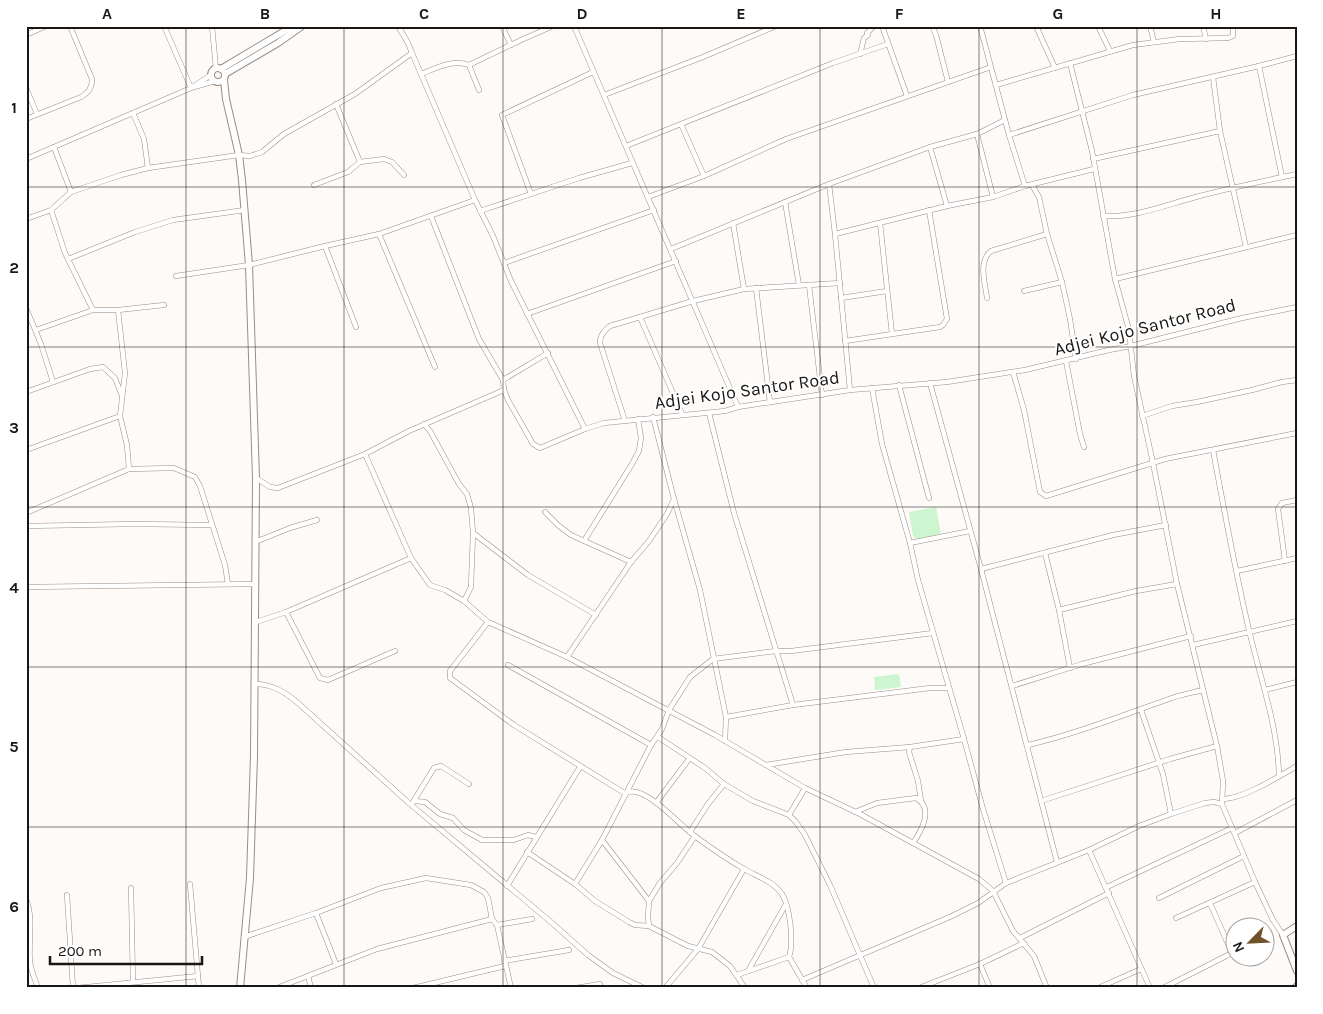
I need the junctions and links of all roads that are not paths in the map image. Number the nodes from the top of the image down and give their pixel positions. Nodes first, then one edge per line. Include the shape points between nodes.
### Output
1 (46, 26) edge
2 (70, 26) edge
3 (164, 26) edge
4 (212, 26) edge
5 (293, 26) edge
6 (302, 26) edge
7 (398, 26) edge
8 (502, 26) edge
9 (553, 26) edge
10 (574, 26) edge
11 (776, 26) edge
12 (874, 26) edge
13 (882, 26) edge
14 (932, 26) edge
15 (980, 26) edge
16 (1036, 26) edge
17 (1098, 26) edge
18 (1150, 26) edge
19 (1203, 26) edge
20 (1234, 26) edge
21 (26, 35) edge
22 (1206, 39) junction
23 (1154, 42) junction
24 (888, 44) junction
25 (511, 45) junction
26 (1110, 51) junction
27 (412, 53) junction
28 (860, 54) junction
29 (1297, 56) edge
30 (1070, 63) junction
31 (469, 65) junction
32 (991, 66) junction
33 (1259, 66) junction
34 (1055, 68) junction
35 (593, 72) junction
36 (421, 74) junction
37 (211, 75) joint
38 (220, 76) junction
39 (1213, 77) junction
40 (948, 82) junction
41 (996, 85) junction
42 (26, 88) edge
43 (191, 88) junction
44 (479, 90) dead end
45 (604, 94) junction
46 (906, 96) junction
47 (336, 104) junction
48 (1082, 112) junction
49 (133, 113) junction
50 (37, 114) junction
51 (26, 119) edge
52 (1005, 120) junction
53 (681, 124) junction
54 (1220, 131) junction
55 (977, 134) junction
56 (1009, 135) junction
57 (626, 146) junction
58 (54, 147) junction
59 (930, 147) junction
60 (239, 155) junction
61 (1094, 159) junction
62 (26, 160) edge
63 (360, 162) junction
64 (632, 162) junction
65 (148, 168) junction
66 (1094, 169) junction
67 (1297, 174) edge
68 (404, 175) dead end
69 (704, 176) junction
70 (1282, 177) junction
71 (829, 184) junction
72 (1032, 185) junction
73 (314, 186) dead end
74 (1025, 186) junction
75 (1233, 188) junction
76 (71, 192) junction
77 (531, 194) junction
78 (648, 197) junction
79 (992, 197) junction
80 (474, 200) junction
81 (785, 202) junction
82 (947, 206) junction
83 (51, 210) junction
84 (245, 210) junction
85 (654, 210) junction
86 (929, 210) junction
87 (480, 212) junction
88 (431, 216) junction
89 (1103, 216) junction
90 (26, 219) edge
91 (733, 223) junction
92 (880, 223) junction
93 (379, 234) junction
94 (835, 234) junction
95 (1047, 234) junction
96 (1297, 235) edge
97 (325, 246) junction
98 (1246, 247) junction
99 (670, 249) junction
100 (68, 259) junction
101 (676, 261) junction
102 (504, 263) junction
103 (249, 265) junction
104 (176, 276) dead end
105 (1115, 279) junction
106 (1062, 282) junction
107 (840, 283) junction
108 (799, 285) junction
109 (809, 285) junction
110 (756, 288) junction
111 (744, 289) junction
112 (887, 291) junction
113 (1024, 291) dead end
114 (841, 298) junction
115 (987, 298) dead end
116 (693, 301) junction
117 (164, 305) dead end
118 (1297, 307) edge
119 (26, 308) edge
120 (93, 310) junction
121 (118, 310) junction
122 (527, 314) junction
123 (640, 317) junction
124 (356, 327) dead end
125 (36, 330) junction
126 (892, 334) junction
127 (845, 341) junction
128 (1131, 346) junction
129 (548, 354) junction
130 (1076, 359) junction
131 (1066, 361) junction
132 (435, 367) dead end
133 (1013, 372) junction
134 (503, 380) junction
135 (1297, 380) edge
136 (53, 382) junction
137 (930, 383) junction
138 (899, 385) junction
139 (872, 388) junction
140 (504, 390) junction
141 (850, 390) junction
142 (26, 392) edge
143 (822, 394) junction
144 (122, 397) junction
145 (770, 402) junction
146 (738, 407) junction
147 (709, 413) junction
148 (682, 414) junction
149 (120, 416) junction
150 (1142, 416) junction
151 (653, 417) junction
152 (638, 419) junction
153 (625, 421) junction
154 (424, 424) junction
155 (585, 429) junction
156 (1297, 433) edge
157 (1084, 447) dead end
158 (26, 450) edge
159 (1213, 450) junction
160 (365, 454) junction
161 (1154, 463) junction
162 (129, 469) junction
163 (256, 478) junction
164 (929, 498) dead end
165 (674, 499) junction
166 (1297, 500) edge
167 (546, 512) dead end
168 (26, 513) edge
169 (317, 520) dead end
170 (212, 525) junction
171 (1166, 525) junction
172 (26, 526) edge
173 (970, 531) junction
174 (473, 533) junction
175 (584, 541) junction
176 (255, 542) junction
177 (910, 544) junction
178 (1045, 554) junction
179 (411, 558) junction
180 (1297, 558) edge
181 (1285, 560) junction
182 (631, 562) junction
183 (981, 569) junction
184 (1237, 571) junction
185 (228, 584) junction
186 (255, 584) junction
187 (1177, 584) junction
188 (26, 587) edge
189 (464, 601) junction
190 (1059, 610) junction
191 (286, 612) junction
192 (596, 615) junction
193 (1297, 621) edge
194 (256, 622) junction
195 (488, 622) junction
196 (1250, 632) junction
197 (933, 633) junction
198 (1191, 636) junction
199 (1193, 644) junction
200 (395, 650) dead end
201 (776, 651) junction
202 (567, 657) junction
203 (714, 659) junction
204 (508, 665) dead end
205 (1070, 668) junction
206 (1297, 682) edge
207 (255, 684) junction
208 (1012, 686) junction
209 (949, 688) junction
210 (1203, 690) junction
211 (1265, 690) junction
212 (792, 705) junction
213 (669, 710) junction
214 (1141, 710) junction
215 (726, 717) junction
216 (658, 738) junction
217 (964, 739) junction
218 (725, 741) junction
219 (651, 745) junction
220 (1028, 745) junction
221 (1217, 746) junction
222 (910, 747) junction
223 (689, 759) junction
224 (1159, 763) junction
225 (766, 765) junction
226 (580, 766) junction
227 (1297, 766) edge
228 (1279, 776) junction
229 (469, 784) dead end
230 (724, 784) junction
231 (805, 788) junction
232 (627, 793) junction
233 (1297, 800) edge
234 (921, 801) junction
235 (1041, 801) junction
236 (1223, 802) junction
237 (412, 803) junction
238 (656, 803) junction
239 (856, 812) junction
240 (1171, 814) junction
241 (789, 815) junction
242 (1232, 828) junction
243 (690, 832) junction
244 (1235, 833) junction
245 (695, 836) junction
246 (536, 837) junction
247 (602, 840) junction
248 (913, 843) junction
249 (1089, 850) junction
250 (527, 852) junction
251 (1244, 856) junction
252 (1057, 862) junction
253 (744, 869) junction
254 (1255, 882) junction
255 (1006, 883) junction
256 (190, 884) dead end
257 (575, 884) junction
258 (507, 886) junction
259 (1106, 887) junction
260 (130, 888) dead end
261 (994, 891) junction
262 (1109, 893) junction
263 (67, 895) dead end
264 (1159, 898) dead end
265 (26, 899) edge
266 (649, 901) junction
267 (1210, 903) junction
268 (786, 904) junction
269 (316, 913) junction
270 (1176, 918) dead end
271 (492, 919) junction
272 (532, 919) dead end
273 (497, 925) junction
274 (649, 926) junction
275 (1297, 926) edge
276 (1282, 935) junction
277 (244, 937) junction
278 (1020, 938) junction
279 (1024, 943) junction
280 (698, 949) junction
281 (569, 950) dead end
282 (860, 956) junction
283 (789, 957) junction
284 (505, 963) junction
285 (336, 964) junction
286 (980, 964) junction
287 (1142, 969) junction
288 (748, 971) junction
289 (1297, 971) edge
290 (737, 975) junction
291 (198, 976) junction
292 (308, 976) junction
293 (802, 980) junction
294 (133, 982) junction
295 (600, 984) dead end
296 (932, 986) edge
297 (238, 987) edge
298 (38, 988) edge
299 (73, 988) edge
300 (77, 988) edge
301 (199, 988) edge
302 (277, 988) edge
303 (311, 988) edge
304 (413, 988) edge
305 (511, 988) edge
306 (576, 988) edge
307 (644, 988) edge
308 (665, 988) edge
309 (745, 988) edge
310 (807, 988) edge
311 (874, 988) edge
312 (919, 988) edge
313 (990, 988) edge
314 (1047, 988) edge
315 (1098, 988) edge
316 (1150, 988) edge
317 (1163, 988) edge

1 - 21 street
2 - 50 street via 92,85 89,92 81,97
3 - 43 street
4 - 38 street
5 - 38 street
6 - 38 street
7 - 27 street
8 - 25 street
9 - 25 street
10 - 35 street
11 - 45 street
12 - 28 street via 864,38
13 - 24 street
14 - 40 street
15 - 32 street
16 - 34 street
17 - 26 street
18 - 23 street
19 - 22 street
20 - 22 street via 1233,36
22 - 23 street
23 - 26 street
24 - 28 street
24 - 46 street
25 - 31 street
26 - 30 street
27 - 36 street
27 - 47 street
28 - 53 street
29 - 33 street
30 - 34 street
30 - 48 street
31 - 36 street via 443,65
31 - 44 street
32 - 40 street
32 - 41 street
33 - 39 street
33 - 70 street
34 - 41 street
35 - 45 street
35 - 77 street via 502,115
36 - 80 street
37 - 38 street
37 - 43 street
38 - 43 street
38 - 60 street
39 - 48 street via 1133,95
39 - 54 street
40 - 46 street
41 - 52 street
42 - 50 street
43 - 49 street
45 - 57 street
46 - 69 street via 786,139
47 - 60 street via 284,134 262,152
47 - 63 street
48 - 56 street
48 - 61 street
49 - 58 street
49 - 65 street via 144,138
50 - 51 street
52 - 55 street
52 - 56 street
53 - 57 street
53 - 69 street
54 - 61 street
54 - 75 street
55 - 59 street
55 - 79 street
56 - 74 street
57 - 64 street
58 - 62 street
58 - 76 street
59 - 71 street
59 - 82 street
60 - 65 street
60 - 84 street
61 - 66 street
63 - 68 street via 384,159 392,162
63 - 73 street via 348,172
64 - 77 street
64 - 78 street
65 - 76 street
66 - 72 street
66 - 89 street
67 - 70 street
69 - 78 street
70 - 75 street
71 - 81 street
71 - 94 street
72 - 74 street
72 - 95 street via 1039,197
74 - 79 street
75 - 89 street via 1169,206 1117,217
75 - 98 street
76 - 83 street
77 - 87 street
78 - 85 street
79 - 82 street
80 - 87 street
80 - 88 street
81 - 91 street
81 - 108 street
82 - 86 street
83 - 90 street
83 - 100 street
84 - 100 street via 173,220
84 - 103 street
85 - 99 street
85 - 102 street
86 - 92 street
86 - 126 street via 947,319 940,326
87 - 102 street
88 - 93 street
88 - 134 street via 479,339
89 - 105 street
91 - 99 street
91 - 111 street
92 - 94 street
92 - 112 street
93 - 97 street
93 - 132 street
94 - 107 street
95 - 106 street
95 - 115 street via 986,254 983,263
96 - 98 street
97 - 103 street
97 - 124 street
98 - 105 street
99 - 101 street
100 - 120 street
101 - 116 street
101 - 122 street
102 - 122 street
103 - 104 street
103 - 163 street
105 - 128 street
106 - 113 street
106 - 130 street
107 - 109 street
107 - 114 street
108 - 109 street
108 - 110 street
109 - 143 street
110 - 111 street
110 - 145 street
111 - 116 street
112 - 114 street
112 - 126 street
114 - 127 street
116 - 123 street
116 - 146 street
117 - 121 street
118 - 128 street, Adjei Kojo Santor Road
119 - 125 street
120 - 121 street
120 - 125 street
121 - 144 street via 124,373
122 - 129 street
123 - 148 street
123 - 153 street via 610,326 600,337
125 - 136 street
126 - 127 street
127 - 141 street
128 - 130 street, Adjei Kojo Santor Road
128 - 150 street
129 - 134 street
129 - 155 street
130 - 131 street, Adjei Kojo Santor Road
131 - 133 street, Adjei Kojo Santor Road
131 - 157 street
133 - 137 street, Adjei Kojo Santor Road
133 - 161 street via 1043,495
134 - 140 street
135 - 150 street via 1172,406
136 - 142 street
136 - 144 street via 103,367 115,378
137 - 138 street, Adjei Kojo Santor Road
137 - 173 street
138 - 139 street, Adjei Kojo Santor Road
138 - 164 street
139 - 141 street, Adjei Kojo Santor Road
139 - 177 street via 882,444
140 - 154 street
140 - 155 street, Adjei Kojo Santor Road via 533,444 540,448
141 - 143 street, Adjei Kojo Santor Road
143 - 145 street, Adjei Kojo Santor Road
144 - 149 street
145 - 146 street, Adjei Kojo Santor Road
146 - 147 street, Adjei Kojo Santor Road
147 - 148 street, Adjei Kojo Santor Road
147 - 201 street via 734,513
148 - 151 street, Adjei Kojo Santor Road
149 - 158 street
149 - 162 street
150 - 161 street
151 - 152 street, Adjei Kojo Santor Road
151 - 165 street
152 - 153 street, Adjei Kojo Santor Road
152 - 175 street via 639,451
153 - 155 street, Adjei Kojo Santor Road
154 - 160 street
154 - 174 street via 467,494
156 - 159 street
159 - 161 street
159 - 184 street
160 - 163 street via 278,488
160 - 179 street
161 - 171 street
162 - 168 street
162 - 170 street via 174,468 195,477
163 - 176 street
165 - 182 street via 649,541
165 - 203 street via 700,590
166 - 181 street via 1282,503 1278,509
167 - 175 street via 559,526
169 - 176 street
170 - 172 street
170 - 185 street
171 - 178 street via 1113,535
171 - 187 street
173 - 177 street
173 - 183 street
174 - 189 street via 471,587
174 - 192 street via 528,575
175 - 182 street
176 - 186 street
177 - 197 street
178 - 183 street
178 - 190 street
179 - 189 street via 430,584
179 - 191 street
180 - 181 street
181 - 184 street
182 - 192 street
183 - 208 street
184 - 196 street
185 - 186 street
185 - 188 street
186 - 194 street
187 - 190 street via 1136,590
187 - 198 street
189 - 195 street
190 - 205 street
191 - 194 street
191 - 200 street via 323,680
192 - 202 street
193 - 196 street
194 - 207 street
195 - 202 street
195 - 226 street via 450,671 450,678 514,725
196 - 199 street
196 - 211 street
197 - 201 street
197 - 209 street
198 - 199 street
198 - 205 street
199 - 210 street
201 - 203 street
201 - 212 street
202 - 213 street
203 - 213 street via 690,676
203 - 215 street
204 - 219 street
205 - 208 street
206 - 211 street
207 - 237 street via 272,686 286,693
207 - 277 street via 250,878
208 - 220 street
209 - 212 street
209 - 217 street
210 - 214 street
210 - 221 street
211 - 228 street via 1279,760
212 - 215 street
213 - 216 street
213 - 218 street
214 - 220 street
214 - 224 street
215 - 218 street
216 - 219 street
216 - 223 street
217 - 222 street
217 - 255 street
218 - 225 street
219 - 232 street
220 - 235 street
221 - 224 street
221 - 236 street
222 - 225 street via 846,752
222 - 234 street
223 - 230 street
223 - 238 street
224 - 235 street
224 - 240 street
225 - 231 street
226 - 232 street
226 - 246 street
227 - 228 street
228 - 236 street
229 - 237 street via 438,766
230 - 241 street via 753,801
230 - 243 street
231 - 239 street
231 - 241 street
232 - 238 street via 638,791
232 - 247 street
233 - 244 street
234 - 239 street via 916,798 876,804
234 - 248 street via 926,818
235 - 252 street
236 - 240 street
236 - 242 street
237 - 246 street via 425,802 482,840
237 - 258 street
238 - 243 street
239 - 248 street
240 - 249 street
241 - 282 street via 805,834
242 - 244 street
242 - 259 street
243 - 245 street
244 - 251 street
245 - 253 street
245 - 266 street
246 - 250 street
247 - 257 street
247 - 266 street
248 - 261 street via 980,879
249 - 252 street
249 - 259 street
250 - 257 street
250 - 258 street
251 - 254 street
251 - 264 street
252 - 255 street
253 - 268 street via 776,887
253 - 280 street
254 - 267 street
254 - 276 street
255 - 261 street
256 - 291 street
257 - 274 street via 629,922
258 - 307 street via 612,973
259 - 262 street
260 - 294 street
261 - 278 street via 1013,931
261 - 282 street via 970,908
262 - 278 street
262 - 287 street
263 - 299 street
265 - 298 street via 30,912 30,963
266 - 274 street
267 - 270 street
267 - 317 street via 1232,953
268 - 283 street via 791,942
268 - 288 street
269 - 271 street via 381,888 426,878 471,885 484,892
269 - 277 street
269 - 285 street
271 - 273 street
271 - 285 street via 376,949
272 - 273 street
273 - 284 street
274 - 280 street
275 - 276 street
276 - 289 street
277 - 297 street
278 - 279 street
279 - 286 street
279 - 314 street via 1034,956
280 - 290 street via 721,958
280 - 308 street
281 - 284 street
282 - 293 street
282 - 311 street
283 - 288 street
283 - 293 street
284 - 304 street
284 - 305 street
285 - 292 street
286 - 296 street
286 - 313 street
287 - 315 street
287 - 316 street
288 - 290 street
290 - 309 street
291 - 294 street
291 - 301 street
292 - 302 street
292 - 303 street
293 - 310 street
294 - 300 street
295 - 306 street
296 - 312 street

